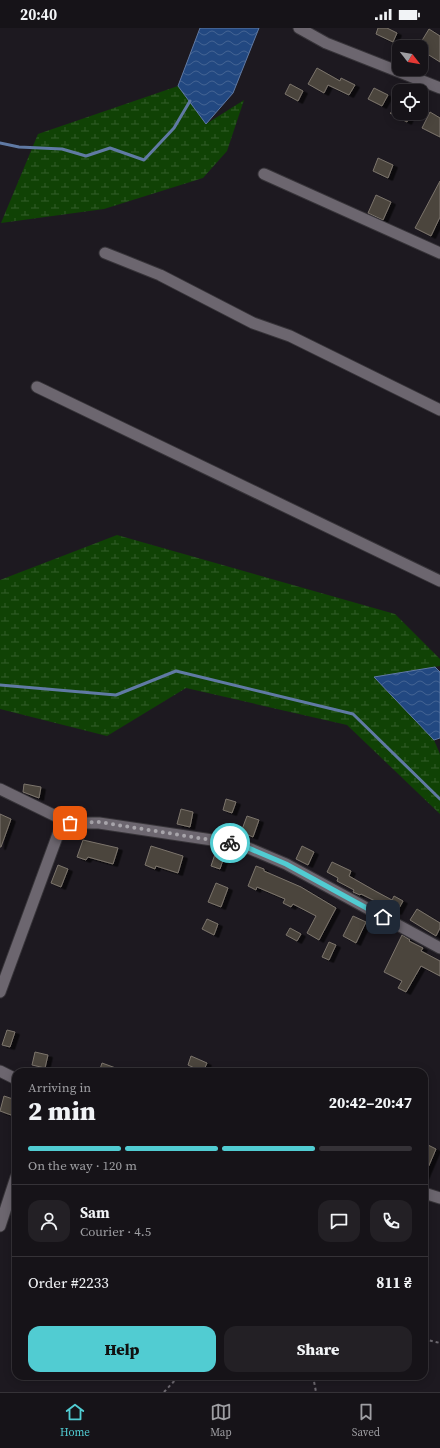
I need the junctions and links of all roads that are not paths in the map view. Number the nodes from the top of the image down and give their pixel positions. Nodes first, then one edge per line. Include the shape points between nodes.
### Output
1 (299, 28) edge
2 (440, 88) edge
3 (264, 174) dead end
4 (106, 253) dead end
5 (440, 253) edge
6 (37, 387) dead end
7 (440, 410) edge
8 (440, 581) edge
9 (0, 789) edge
10 (70, 823) junction
11 (440, 948) edge
12 (0, 992) edge
13 (0, 1071) edge
14 (12, 1076) edge
15 (12, 1189) edge
16 (428, 1194) edge
17 (440, 1198) edge
18 (0, 1226) edge

1 - 2 street via 326,43
3 - 5 street
4 - 7 street via 160,275 253,323 290,336
6 - 8 street
9 - 10 street
10 - 11 street via 99,822 239,844 286,864
10 - 12 street via 61,826
13 - 14 street
15 - 18 street
16 - 17 street

